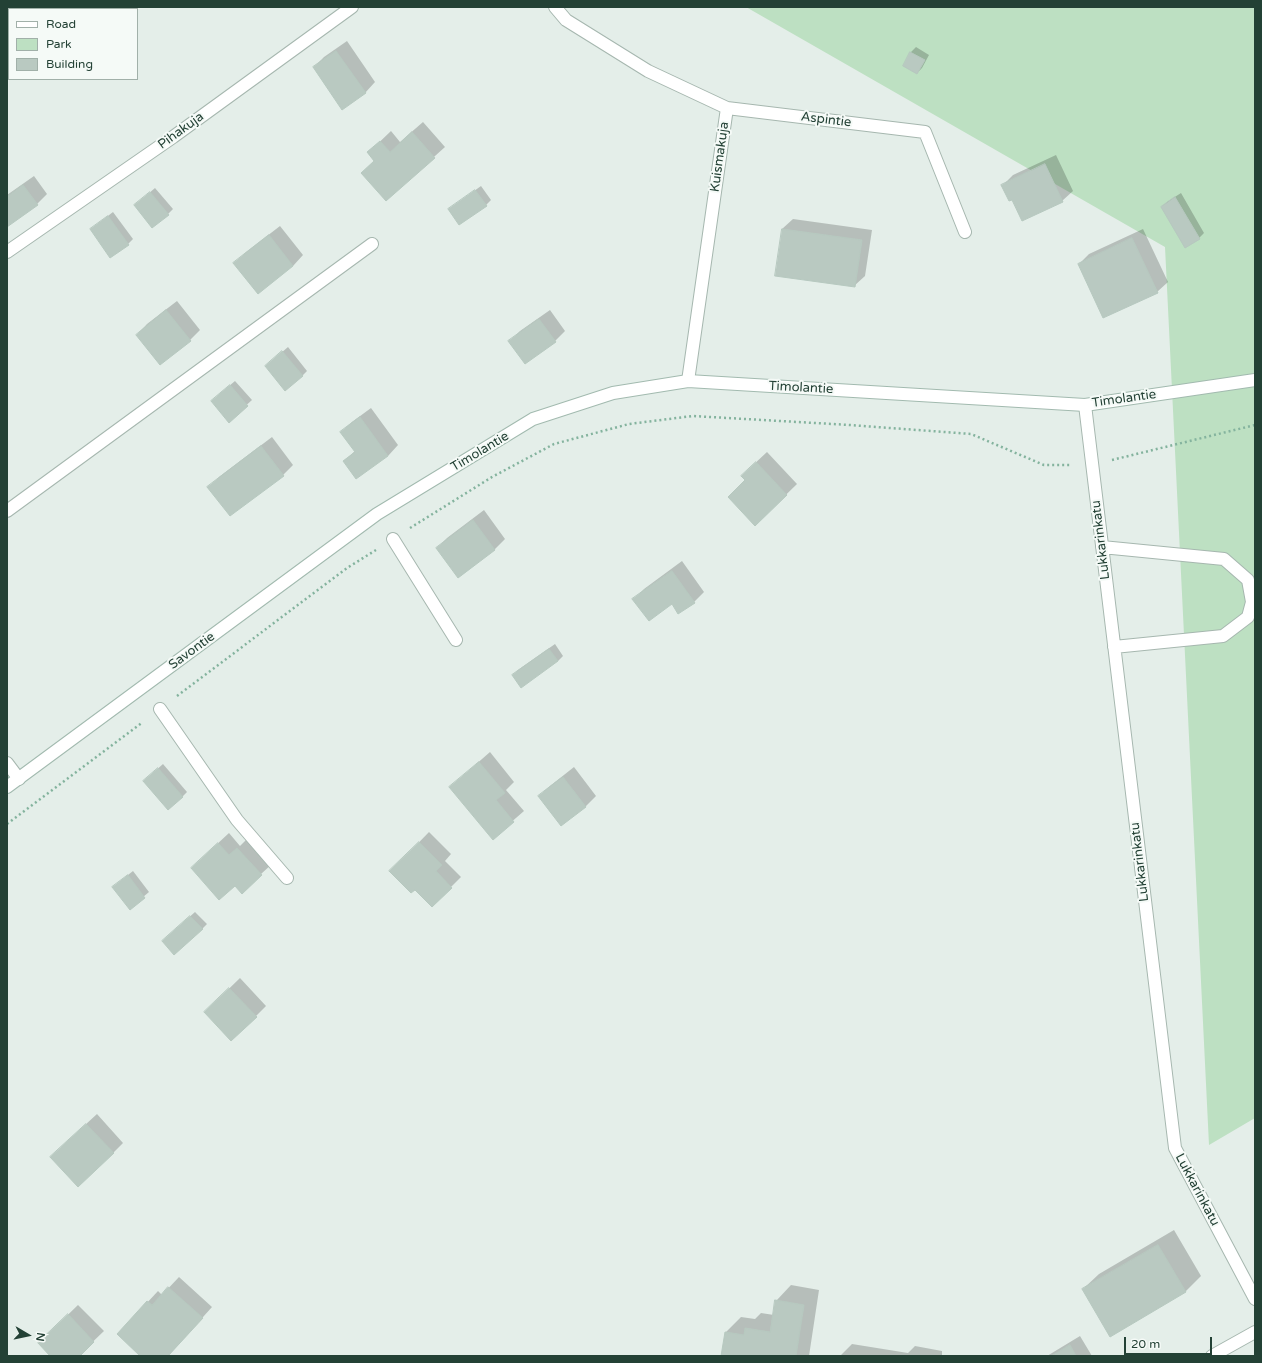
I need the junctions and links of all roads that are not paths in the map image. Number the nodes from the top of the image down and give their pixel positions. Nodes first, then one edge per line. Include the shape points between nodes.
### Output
1 (352, 7) edge
2 (555, 7) edge
3 (727, 108) junction
4 (965, 232) dead end
5 (372, 244) dead end
6 (7, 252) edge
7 (1255, 380) edge
8 (688, 381) junction
9 (1085, 405) junction
10 (7, 511) edge
11 (377, 514) joint
12 (393, 539) road end
13 (1102, 547) junction
14 (456, 640) dead end
15 (1114, 647) junction
16 (160, 709) road end
17 (7, 763) edge
18 (19, 779) junction
19 (7, 787) edge
20 (287, 878) dead end
21 (1255, 1299) edge
22 (1255, 1332) edge
23 (1212, 1356) edge

1 - 6 street, Pihakuja via 173,137
2 - 3 street, Kuismakuja via 566,20 648,71
3 - 4 street, Aspintie via 925,132
3 - 8 street, Kuismakuja
5 - 10 street
7 - 9 street, Timolantie
8 - 9 street, Timolantie
8 - 11 street, Timolantie via 613,393 533,419
9 - 13 street, Lukkarinkatu
11 - 18 street, Savontie
12 - 14 street
13 - 15 street, Lukkarinkatu
13 - 15 street via 1224,559 1248,580 1252,602 1248,617 1223,636
15 - 21 street, Lukkarinkatu via 1175,1148
16 - 20 street via 237,820
17 - 18 street
18 - 19 street, Savontie
22 - 23 street

